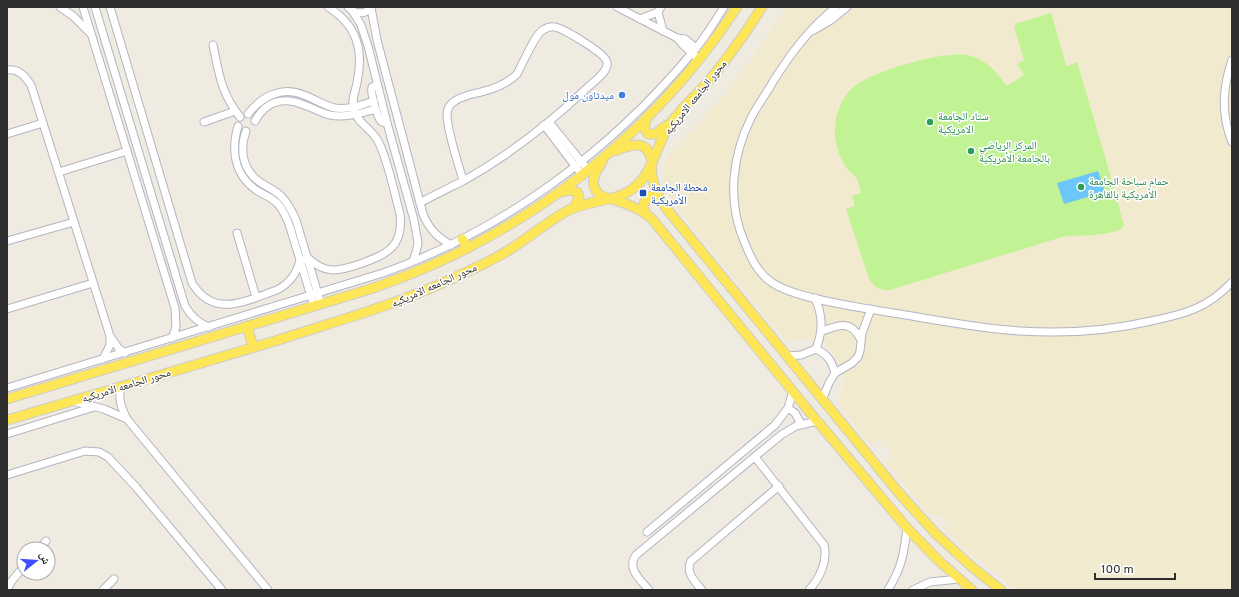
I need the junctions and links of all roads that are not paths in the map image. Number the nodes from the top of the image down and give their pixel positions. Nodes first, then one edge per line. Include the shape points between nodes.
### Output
1 (60, 7) edge
2 (84, 7) edge
3 (95, 7) edge
4 (110, 7) edge
5 (328, 7) edge
6 (617, 7) edge
7 (724, 7) edge
8 (738, 7) edge
9 (762, 7) edge
10 (836, 7) edge
11 (847, 7) edge
12 (349, 8) edge
13 (372, 8) edge
14 (659, 10) edge
15 (640, 19) junction
16 (663, 31) junction
17 (807, 34) junction
18 (93, 36) junction
19 (213, 45) dead end
20 (696, 54) junction
21 (1232, 60) edge
22 (7, 70) edge
23 (377, 85) junction
24 (374, 101) junction
25 (376, 108) junction
26 (354, 111) junction
27 (238, 114) junction
28 (248, 114) junction
29 (647, 117) junction
30 (255, 121) junction
31 (204, 122) dead end
32 (387, 122) junction
33 (671, 122) junction
34 (43, 123) junction
35 (547, 123) junction
36 (238, 126) junction
37 (246, 131) junction
38 (7, 134) edge
39 (1232, 142) edge
40 (127, 151) junction
41 (570, 153) junction
42 (608, 155) junction
43 (581, 162) junction
44 (652, 162) junction
45 (575, 166) junction
46 (59, 172) junction
47 (585, 173) junction
48 (463, 180) junction
49 (561, 192) junction
50 (659, 198) junction
51 (608, 199) junction
52 (420, 203) junction
53 (575, 206) junction
54 (646, 214) junction
55 (74, 222) junction
56 (237, 233) dead end
57 (462, 239) junction
58 (7, 241) edge
59 (451, 245) junction
60 (468, 248) junction
61 (308, 258) junction
62 (300, 260) junction
63 (413, 261) junction
64 (1232, 282) edge
65 (93, 283) junction
66 (314, 294) junction
67 (256, 297) junction
68 (815, 298) junction
69 (318, 305) junction
70 (7, 309) edge
71 (871, 309) junction
72 (247, 326) junction
73 (210, 327) junction
74 (822, 330) junction
75 (110, 336) junction
76 (172, 338) junction
77 (860, 338) junction
78 (253, 347) junction
79 (136, 349) junction
80 (816, 349) junction
81 (125, 353) junction
82 (786, 356) junction
83 (139, 359) junction
84 (103, 360) junction
85 (835, 373) junction
86 (22, 384) junction
87 (7, 385) edge
88 (121, 386) junction
89 (7, 388) edge
90 (793, 391) junction
91 (7, 399) edge
92 (822, 400) junction
93 (72, 401) junction
94 (94, 407) junction
95 (788, 408) junction
96 (127, 419) junction
97 (7, 420) edge
98 (817, 421) junction
99 (801, 424) junction
100 (7, 434) edge
101 (755, 457) junction
102 (726, 466) junction
103 (734, 474) junction
104 (7, 475) edge
105 (779, 486) junction
106 (672, 511) junction
107 (665, 517) junction
108 (680, 519) junction
109 (672, 525) junction
110 (907, 528) junction
111 (647, 532) dead end
112 (16, 575) edge
113 (114, 579) dead end
114 (959, 579) junction
115 (9, 582) edge
116 (7, 590) edge
117 (103, 590) edge
118 (222, 590) edge
119 (268, 590) edge
120 (650, 590) edge
121 (702, 590) edge
122 (809, 590) edge
123 (888, 590) edge
124 (913, 590) edge
125 (972, 590) edge
126 (1001, 590) edge

1 - 18 street via 84,25
2 - 18 street
3 - 73 street via 185,306 198,321
4 - 67 street via 192,283 199,294 216,304 229,305
5 - 26 street via 348,24 358,50 360,64 353,100
6 - 15 street
7 - 20 street
8 - 20 main road, محور الجامعه الامريكيه
9 - 33 main road, محور الجامعه الامريكيه via 721,65
10 - 17 street
11 - 17 street via 824,25
12 - 13 street via 363,13
12 - 23 street via 363,31
13 - 52 street via 377,40
14 - 15 street
14 - 16 street
15 - 16 street
16 - 20 street via 685,39
17 - 68 street via 787,60 747,126 736,158 734,190 740,230 758,268 778,287
18 - 40 street
19 - 27 street via 222,86
20 - 29 main road, محور الجامعه الامريكيه via 674,89
20 - 43 street via 632,118
21 - 39 street via 1225,98 1227,125
22 - 34 street via 11,69 26,77
23 - 24 street via 371,89
23 - 32 street
24 - 25 street
24 - 26 street
25 - 26 street
25 - 32 street via 380,119
26 - 28 street via 330,107 304,95 284,91 265,97
26 - 30 street via 343,116 329,115 285,100 264,108
26 - 61 street via 374,135 382,150 400,214 400,234 386,253 346,268 332,271 319,267
27 - 28 street
27 - 31 street
27 - 36 street
28 - 30 street
29 - 33 main road via 644,128 650,134 655,134
29 - 42 main road, محور الجامعه الامريكيه
30 - 37 street via 254,127
32 - 63 street via 418,237
33 - 44 main road, محور الجامعه الامريكيه
34 - 38 street
34 - 46 street
35 - 41 street
35 - 48 street via 502,156
35 - 48 street via 603,73 607,63 601,54 552,27 540,32 511,79 487,90 459,98 449,106 449,127
36 - 37 street
36 - 62 street via 234,155 240,174 252,187 277,203 284,213
37 - 61 street via 242,147 248,171 281,196 290,207
40 - 46 street
40 - 76 street via 175,308 176,327
41 - 43 street
41 - 45 street
42 - 44 main road via 629,145 639,145 650,153
42 - 47 main road, محور الجامعه الامريكيه
42 - 51 main road via 595,172 593,181 598,194
43 - 45 street
43 - 47 street
44 - 50 main road via 652,177
44 - 51 main road, محور الجامعه الامريكيه via 636,187 623,195
45 - 47 street
45 - 57 street via 525,202
46 - 55 street
47 - 49 main road, محور الجامعه الامريكيه
48 - 52 street
49 - 53 main road via 577,192 579,197
49 - 60 main road, محور الجامعه الامريكيه
50 - 54 main road via 647,198 643,207
50 - 82 main road
51 - 53 main road, محور الجامعه الامريكيه
51 - 54 main road via 627,204
52 - 59 street via 431,230
53 - 78 main road, محور الجامعه الامريكيه via 509,250 425,291
54 - 90 main road
55 - 58 street
55 - 65 street
56 - 67 street
57 - 59 street
57 - 60 main road
59 - 63 street
60 - 69 main road, محور الجامعه الامريكيه via 406,276
61 - 62 street
61 - 66 street
62 - 66 street
62 - 67 street via 295,274 288,283 277,290
63 - 66 street
64 - 71 street via 1208,303 1189,311 1144,323 1092,330 1046,332 1001,329
65 - 70 street
65 - 75 street
66 - 69 street
66 - 73 street
68 - 71 street
68 - 74 street
69 - 72 main road, محور الجامعه الامريكيه
71 - 77 street
72 - 78 main road
72 - 83 main road, محور الجامعه الامريكيه
73 - 76 street
74 - 77 street via 839,325 847,326 855,330
74 - 80 street
75 - 81 street
75 - 84 street via 110,345
76 - 79 street
77 - 85 street via 858,357 852,364
78 - 88 main road, محور الجامعه الامريكيه
79 - 81 street
79 - 83 main road
80 - 82 street via 801,355
80 - 85 street via 830,360
81 - 84 street
82 - 92 main road
83 - 91 main road, محور الجامعه الامريكيه
84 - 86 street
85 - 92 street
86 - 87 street
86 - 89 street
88 - 93 main road, محور الجامعه الامريكيه
88 - 96 street via 119,400
90 - 95 street
90 - 98 main road
92 - 126 main road via 936,534
93 - 94 street
93 - 97 main road, محور الجامعه الامريكيه
94 - 96 street
94 - 100 street
95 - 99 street
95 - 102 street via 775,425
96 - 119 street
98 - 99 street
98 - 110 main road
99 - 101 street via 786,431
101 - 103 street
101 - 105 street
102 - 103 street
102 - 106 street
103 - 108 street
104 - 118 street via 85,451 99,452 108,457 136,487
105 - 121 street via 691,561 689,571
105 - 122 street via 824,545 824,563
106 - 107 street
106 - 108 street
107 - 109 street
107 - 111 street
108 - 109 street
109 - 120 street via 633,561 635,573
110 - 114 main road
110 - 123 street via 902,561
112 - 115 street
113 - 117 street
114 - 124 street via 930,582
114 - 125 main road
115 - 116 street

